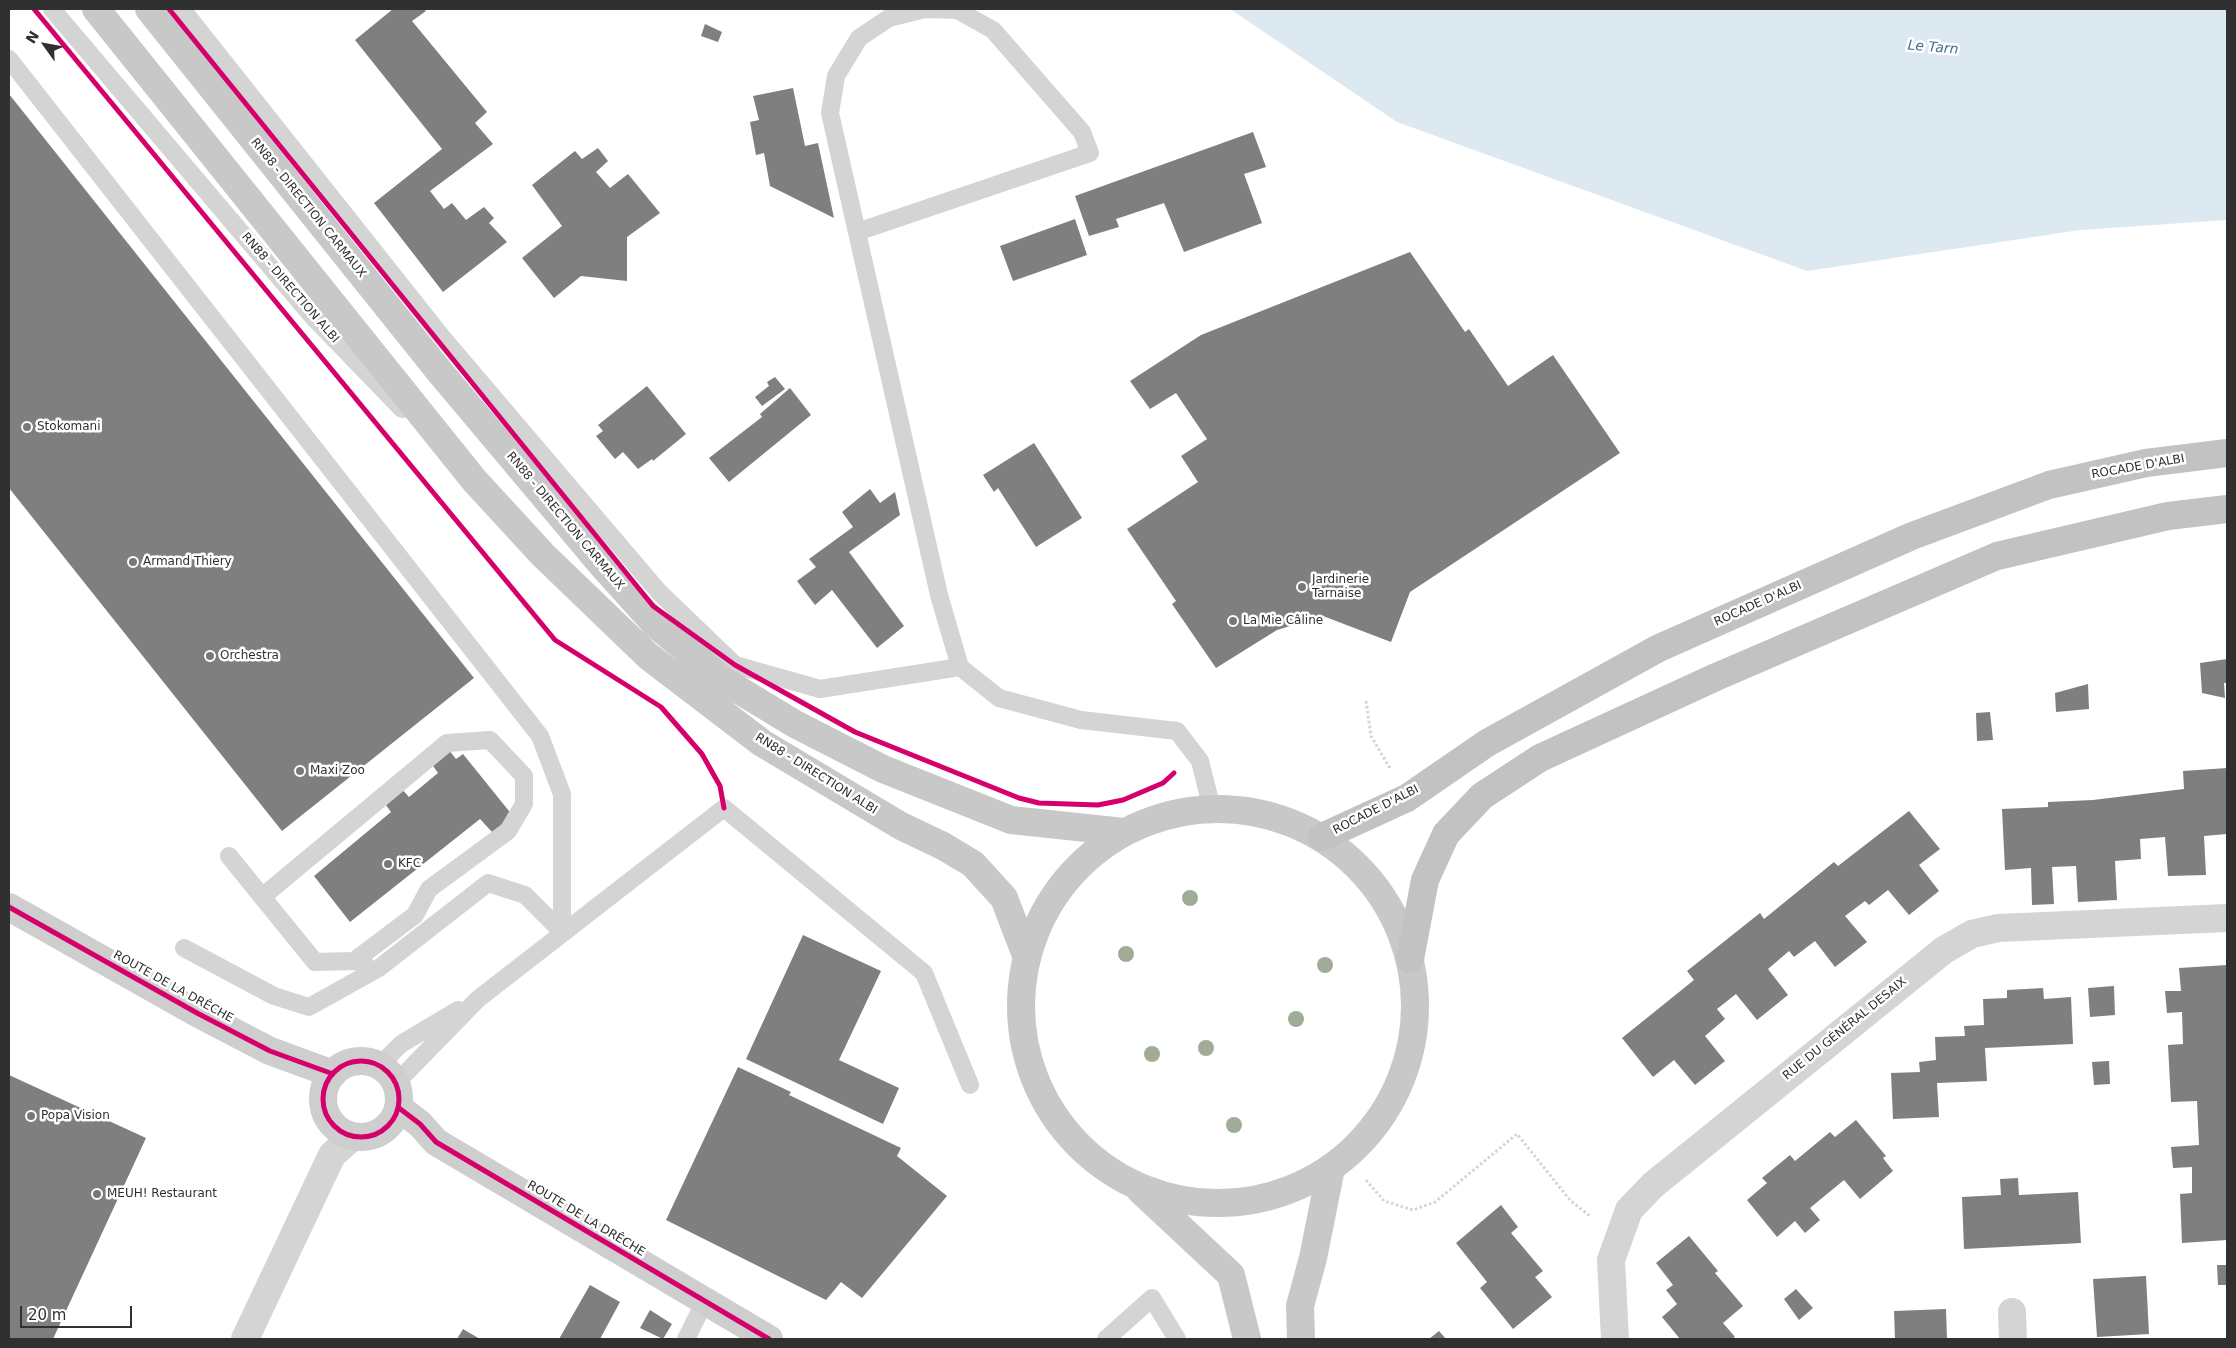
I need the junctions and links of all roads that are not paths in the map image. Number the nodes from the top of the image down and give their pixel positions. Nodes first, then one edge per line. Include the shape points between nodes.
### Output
1 (52, 9) edge
2 (96, 9) edge
3 (149, 9) edge
4 (182, 9) edge
5 (9, 59) edge
6 (857, 232) junction
7 (2227, 453) edge
8 (2227, 509) edge
9 (543, 555) junction
10 (960, 667) junction
11 (1212, 809) junction
12 (1124, 832) junction
13 (1322, 837) junction
14 (229, 856) dead end
15 (262, 897) junction
16 (9, 907) edge
17 (2227, 918) edge
18 (562, 932) junction
19 (184, 948) dead end
20 (1027, 958) junction
21 (1410, 958) junction
22 (354, 962) junction
23 (379, 968) junction
24 (478, 999) junction
25 (328, 1082) junction
26 (970, 1085) dead end
27 (391, 1086) junction
28 (352, 1137) junction
29 (1331, 1168) junction
30 (1135, 1186) junction
31 (705, 1301) junction
32 (2012, 1312) dead end
33 (245, 1339) edge
34 (686, 1339) edge
35 (769, 1339) edge
36 (1106, 1339) edge
37 (1177, 1339) edge
38 (1247, 1339) edge
39 (1301, 1339) edge
40 (1615, 1339) edge
41 (2013, 1339) edge

1 - 9 lane, RN88 - DIRECTION ALBI via 312,316
2 - 9 main road, RN88 - DIRECTION ALBI via 415,408 474,480
3 - 12 main road, RN88 - DIRECTION CARMAUX via 439,371 656,625 724,681 795,724 883,769 1010,820
4 - 10 lane via 442,337 659,592 735,665 820,688
5 - 18 lane via 540,736 562,794
6 - 6 lane via 830,114 836,76 859,38 890,18 925,9 957,10 993,30 1082,132 1090,154
6 - 10 lane via 939,595
7 - 13 highway, ROCADE D'ALBI via 2146,463 2049,485 1912,536 1659,648 1488,743 1407,798
8 - 21 highway via 2168,516 1997,556 1725,673 1540,758 1482,796 1446,834 1425,880
9 - 20 main road, RN88 - DIRECTION ALBI via 648,656 762,743 901,826 973,864 1004,898
10 - 11 lane via 999,698 1081,720 1177,731 1200,761
11 - 12 main road via 1166,815
11 - 13 main road via 1269,815
12 - 20 main road via 1080,865 1047,907
13 - 21 main road via 1361,870 1376,890 1391,911
14 - 15 lane
15 - 22 lane via 315,962
15 - 22 lane via 447,743 490,740 524,776 524,804 508,831 429,889 415,914
16 - 25 street, ROUTE DE LA DRÊCHE via 197,1013
17 - 40 street, RUE DU GÉNÉRAL DESAIX via 1998,928 1972,934 1944,950 1652,1185 1629,1210 1611,1260
18 - 23 lane via 525,895 488,882
18 - 24 lane
18 - 26 lane via 724,808 924,973
19 - 23 lane via 274,996 309,1006
20 - 30 main road via 1021,1012 1030,1066 1049,1108 1089,1157
21 - 29 main road via 1415,1018 1403,1075 1374,1128
22 - 23 lane
24 - 27 lane
24 - 27 lane via 401,1044
25 - 27 street via 343,1066 367,1061
25 - 28 street via 323,1106 328,1120
27 - 28 street via 392,1122 382,1132
27 - 31 street, ROUTE DE LA DRÊCHE via 436,1142
28 - 33 street via 332,1155
29 - 30 main road via 1286,1192 1236,1203 1184,1201
29 - 39 main road via 1300,1306
30 - 38 main road via 1231,1275
31 - 34 lane
31 - 35 street, ROUTE DE LA DRÊCHE
32 - 41 street
36 - 37 lane via 1152,1298

